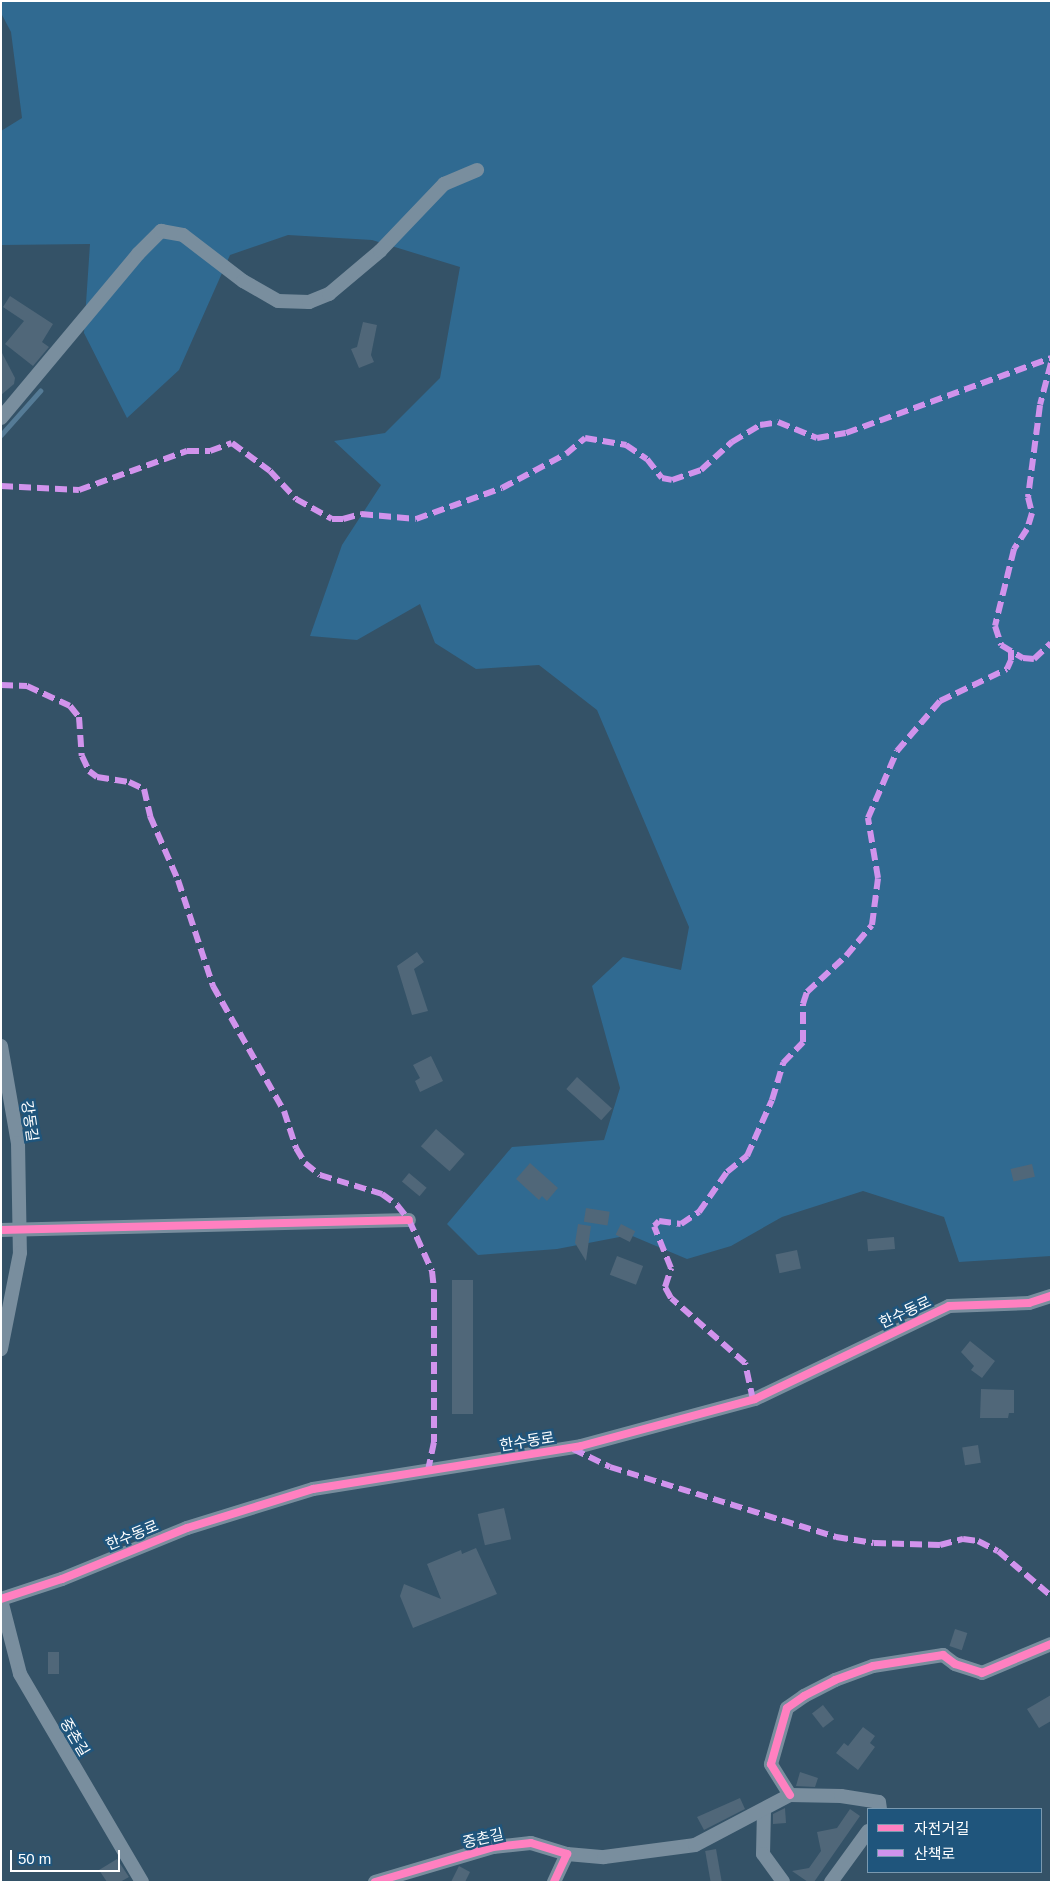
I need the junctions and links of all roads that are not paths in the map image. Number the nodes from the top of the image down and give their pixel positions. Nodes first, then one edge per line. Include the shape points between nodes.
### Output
1 (477, 170) dead end
2 (1, 418) edge
3 (1, 1046) edge
4 (409, 1220) dead end
5 (1, 1230) edge
6 (18, 1230) junction
7 (1051, 1296) edge
8 (1, 1349) edge
9 (1, 1600) edge
10 (1051, 1644) edge
11 (790, 1795) junction
12 (880, 1808) edge
13 (764, 1810) junction
14 (867, 1832) edge
15 (567, 1854) junction
16 (142, 1882) edge
17 (375, 1882) edge
18 (554, 1882) edge
19 (783, 1882) edge
20 (831, 1882) edge

1 - 2 street via 444,184 380,251 329,294 309,302 278,301 243,281 183,235 161,231 138,254
3 - 6 street, 강동길 via 18,1143
4 - 6 street
5 - 6 street
6 - 8 street, 강동길 via 20,1253
7 - 9 street, 한수동로 via 1029,1303 949,1306 755,1399 581,1446 314,1489 187,1528
9 - 16 street, 중촌길 via 20,1674
10 - 11 street via 982,1673 954,1664 942,1655 873,1666 804,1696 787,1708 771,1764
11 - 12 street via 841,1796 879,1802
11 - 13 street, 중촌길
13 - 15 street, 중촌길 via 695,1845 604,1857
13 - 19 street via 763,1854
14 - 20 street
15 - 17 street, 중촌길 via 531,1843 493,1847
15 - 18 street

